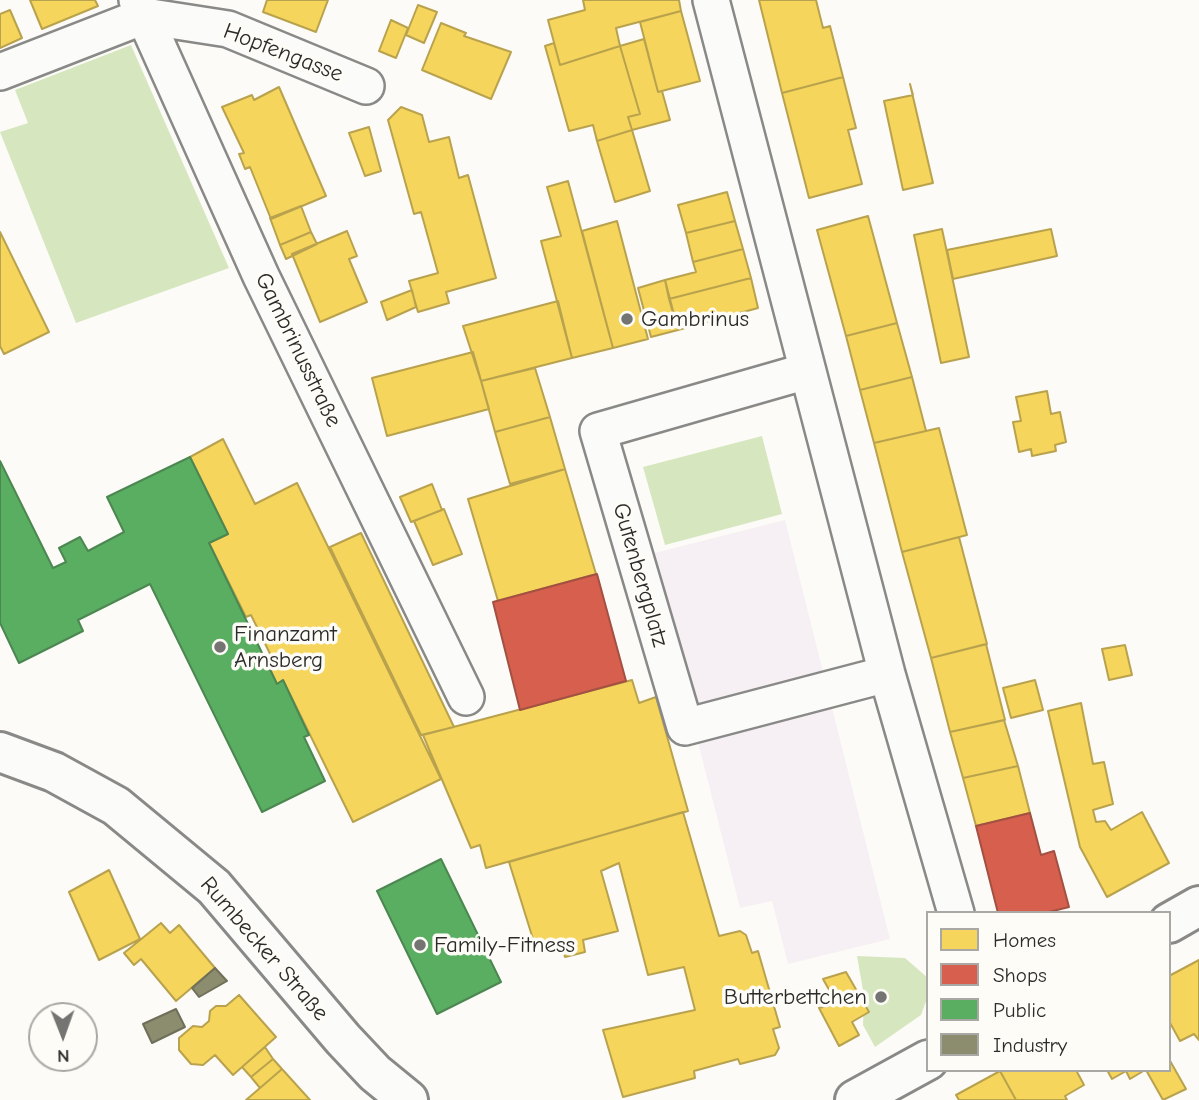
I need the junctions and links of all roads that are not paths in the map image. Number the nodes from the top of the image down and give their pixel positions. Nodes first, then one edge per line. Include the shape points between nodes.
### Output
1 (711, 0) edge
2 (141, 8) edge
3 (0, 72) edge
4 (366, 86) dead end
5 (807, 371) junction
6 (887, 674) junction
7 (466, 697) dead end
8 (0, 752) edge
9 (1199, 906) edge
10 (955, 911) edge
11 (1171, 922) edge
12 (926, 1061) edge
13 (408, 1100) edge
14 (855, 1100) edge

1 - 5 street
2 - 3 street
2 - 4 street, Hopfengasse via 228,29
2 - 7 street, Gambrinusstraße via 261,276
5 - 6 street
5 - 6 street, Gutenbergplatz via 598,431 685,727
6 - 10 street
8 - 13 street, Rumbecker Straße via 54,772 116,806 214,887 343,1039
9 - 11 street
12 - 14 street

